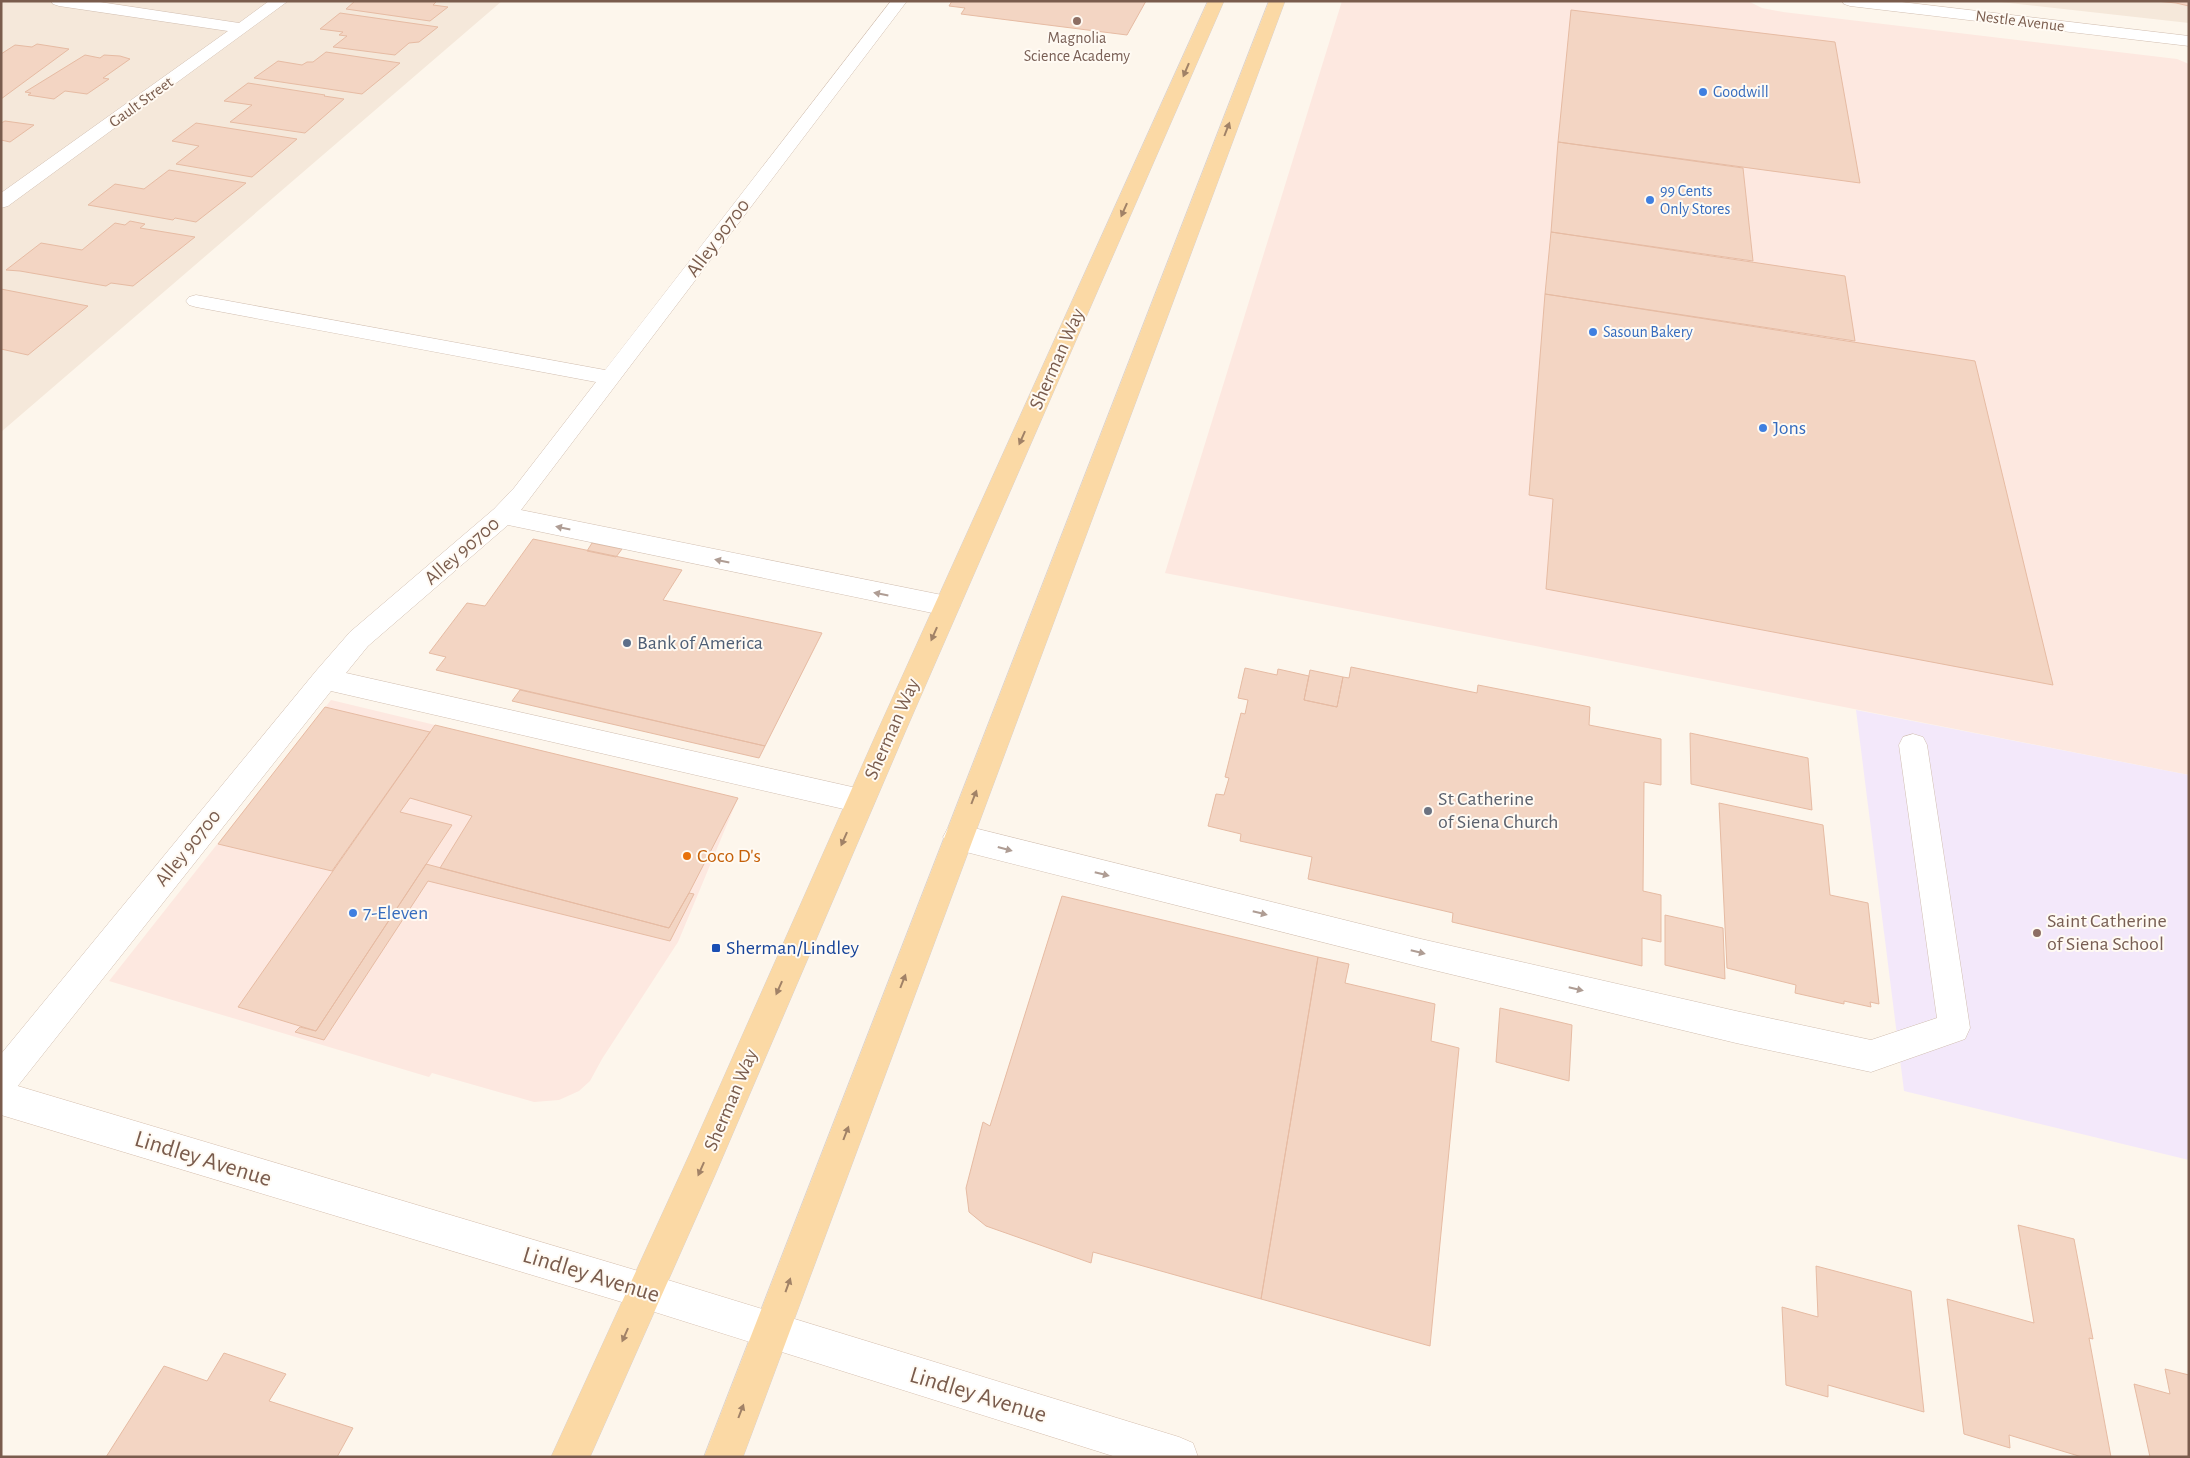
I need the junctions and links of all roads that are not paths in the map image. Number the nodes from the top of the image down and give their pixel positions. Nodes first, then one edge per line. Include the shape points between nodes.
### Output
1 (59, 1) edge
2 (280, 1) edge
3 (899, 1) edge
4 (1216, 1) edge
5 (1277, 1) edge
6 (1850, 1) edge
7 (243, 28) junction
8 (2189, 41) edge
9 (1, 202) edge
10 (196, 301) dead end
11 (610, 378) junction
12 (503, 515) junction
13 (946, 606) junction
14 (325, 678) junction
15 (1913, 745) dead end
16 (861, 801) junction
17 (958, 837) junction
18 (1, 1080) edge
19 (1, 1098) edge
20 (646, 1291) junction
21 (771, 1331) junction
22 (570, 1457) edge
23 (723, 1457) edge
24 (1178, 1457) edge

1 - 7 street
2 - 7 street, Gault Street
3 - 11 street, Alley 90700
4 -> 13 main road, Sherman Way
17 -> 5 main road
6 - 8 street, Nestle Avenue
7 - 9 street, Gault Street
10 - 11 street
11 - 12 street, Alley 90700
13 -> 12 street
12 - 14 street, Alley 90700 via 359,639
13 -> 16 main road, Sherman Way
14 - 16 street
14 - 18 street, Alley 90700
17 -> 15 street via 1420,952 1871,1056 1954,1028
16 -> 20 main road, Sherman Way
21 -> 17 main road
19 - 20 street, Lindley Avenue
20 - 21 street, Lindley Avenue
20 -> 22 main road, Sherman Way
23 -> 21 main road
21 - 24 street, Lindley Avenue

